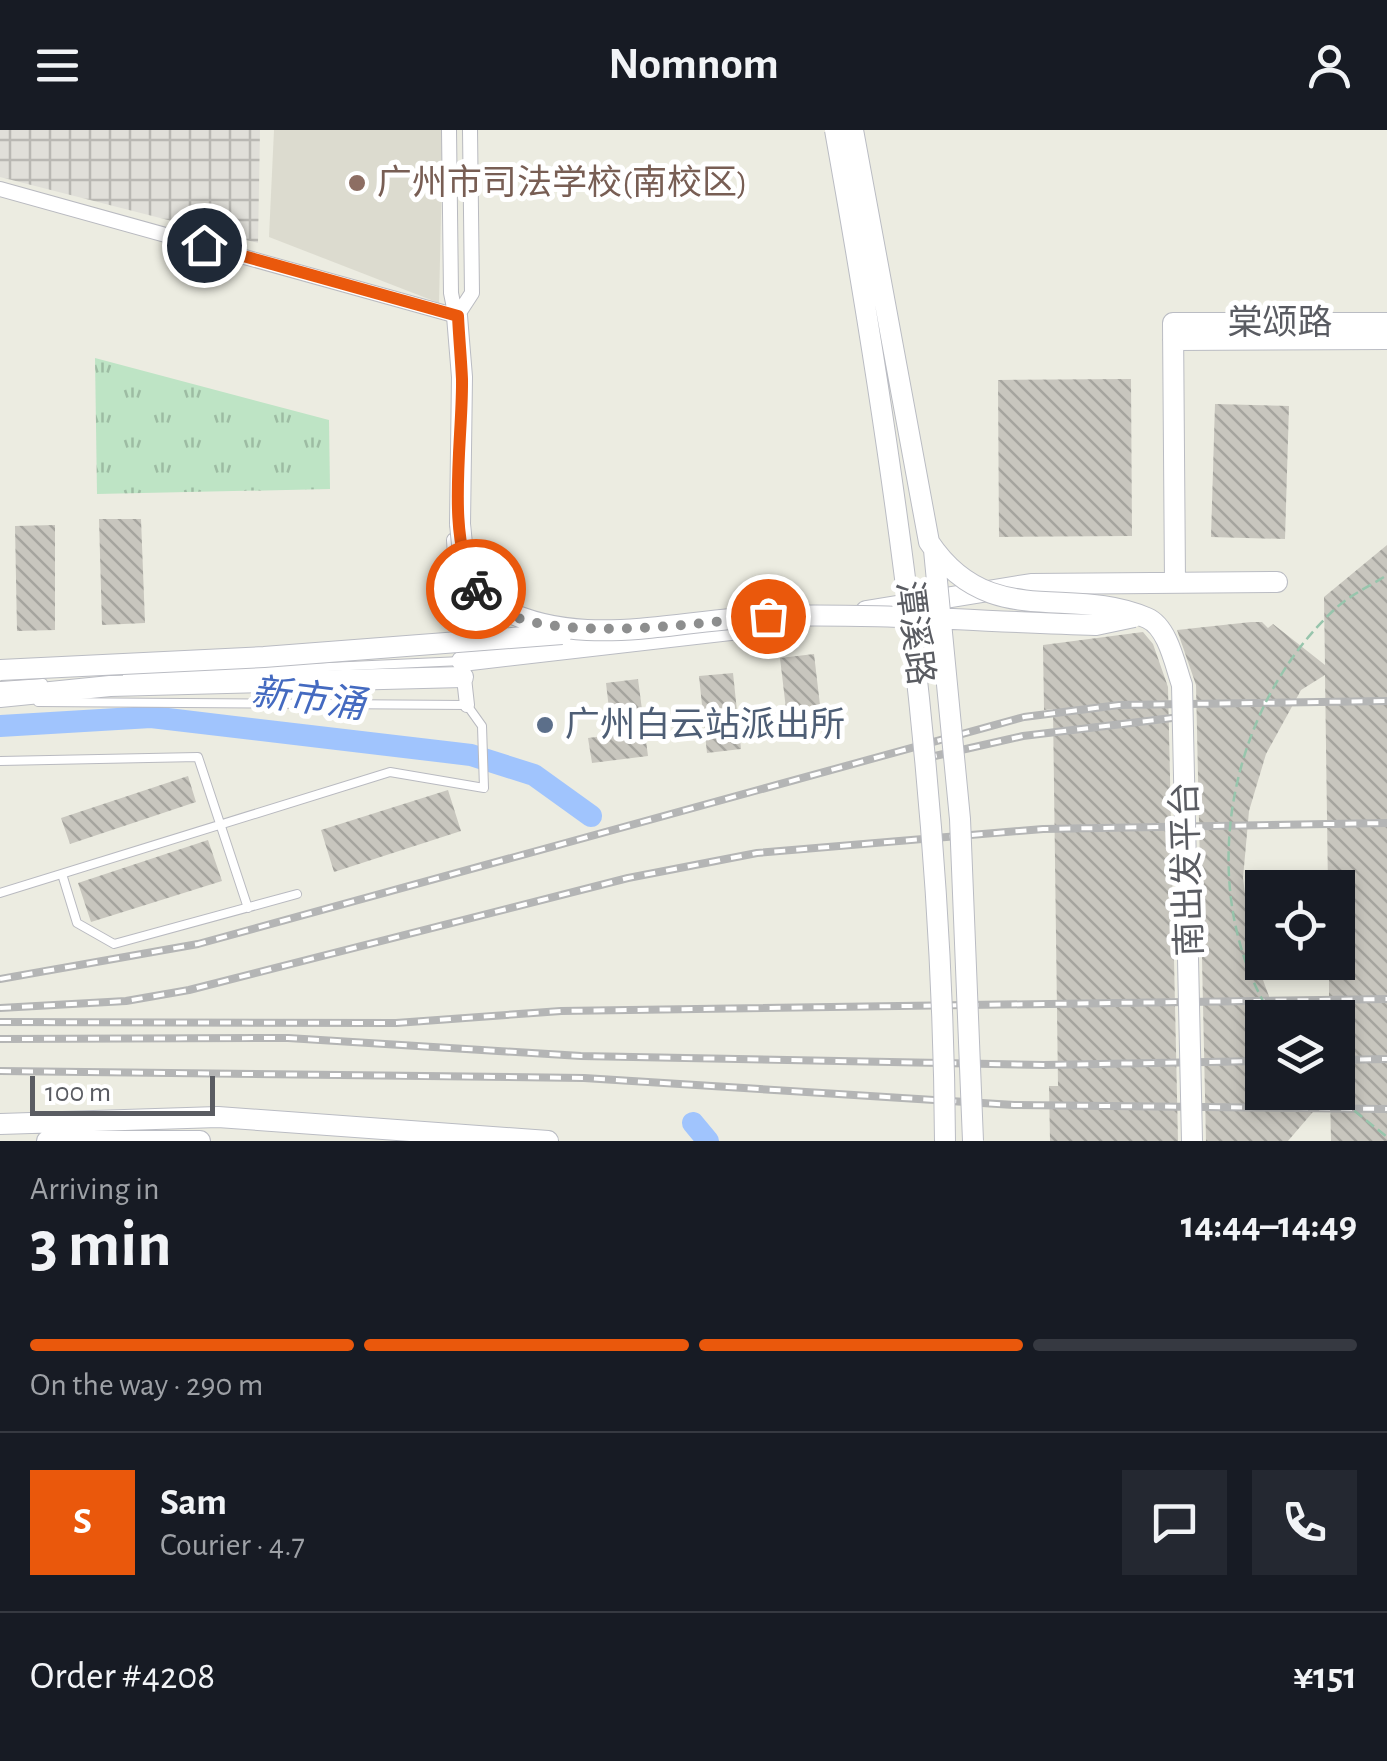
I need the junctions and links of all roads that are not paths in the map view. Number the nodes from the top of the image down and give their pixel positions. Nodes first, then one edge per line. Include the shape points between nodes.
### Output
1 (449, 130) edge
2 (470, 130) edge
3 (834, 130) edge
4 (853, 130) edge
5 (864, 130) edge
6 (0, 189) edge
7 (458, 316) junction
8 (1387, 323) edge
9 (1173, 332) junction
10 (1387, 339) edge
11 (1175, 582) junction
12 (1277, 582) dead end
13 (1136, 616) junction
14 (589, 632) junction
15 (463, 669) junction
16 (0, 670) edge
17 (0, 686) edge
18 (0, 700) edge
19 (468, 705) junction
20 (0, 762) edge
21 (220, 825) junction
22 (62, 874) junction
23 (0, 893) edge
24 (297, 894) dead end
25 (248, 908) junction
26 (0, 1124) edge
27 (47, 1141) edge
28 (200, 1141) edge
29 (548, 1141) edge
30 (945, 1141) edge
31 (973, 1141) edge
32 (1192, 1141) edge

1 - 7 street via 451,293
2 - 7 street via 472,293
3 - 30 street, 潭溪路, bridge via 894,482 922,699
4 - 13 street, bridge via 930,542 965,577 1010,600
5 - 31 street, 潭溪路, bridge via 939,588 961,838
6 - 7 street
7 - 14 street, bridge via 465,569 482,598 536,621
7 - 15 street via 453,562
8 - 9 street, 棠颂路
9 - 10 street, 棠颂路
9 - 11 street
11 - 12 street
11 - 15 street via 1031,584
13 - 14 street, bridge via 1096,625 768,616
13 - 32 street, 南出发平台, bridge via 1149,618 1165,637 1182,684
14 - 16 street, bridge
15 - 17 lane
15 - 18 street via 429,682 110,686
15 - 19 street
18 - 19 lane
19 - 21 lane via 482,726 484,788 390,772
20 - 21 lane via 198,758
21 - 22 lane
21 - 25 lane
22 - 23 lane
22 - 25 lane via 77,923 114,944
24 - 25 lane
26 - 29 street via 218,1116
27 - 28 street

